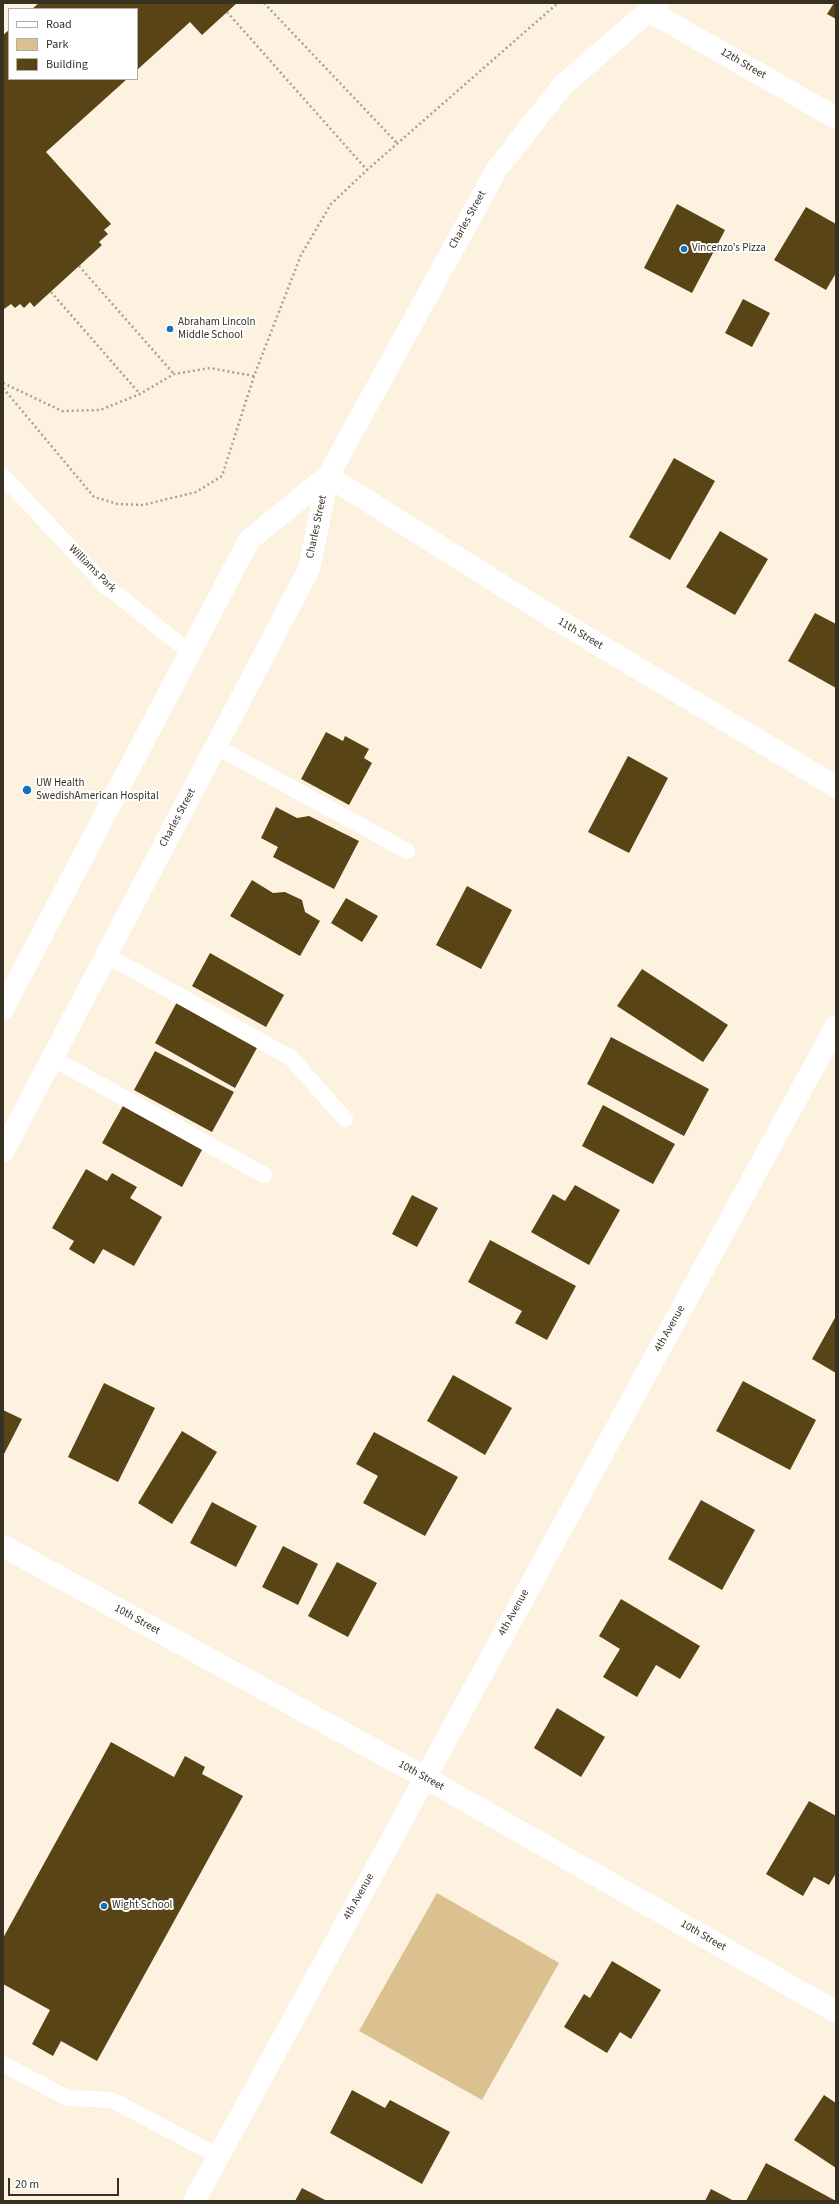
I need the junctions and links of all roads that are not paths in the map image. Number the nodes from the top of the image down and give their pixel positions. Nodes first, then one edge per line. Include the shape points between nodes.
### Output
1 (654, 7) edge
2 (836, 118) edge
3 (3, 476) edge
4 (328, 476) junction
5 (190, 652) junction
6 (215, 746) junction
7 (836, 787) edge
8 (407, 851) dead end
9 (106, 955) junction
10 (3, 1009) edge
11 (836, 1026) edge
12 (52, 1058) junction
13 (345, 1119) dead end
14 (3, 1152) edge
15 (264, 1175) dead end
16 (3, 1546) edge
17 (424, 1777) junction
18 (836, 2012) edge
19 (3, 2064) edge
20 (218, 2156) junction
21 (194, 2201) edge

1 - 2 main road, 12th Street
1 - 4 main road, Charles Street via 563,85 496,169
3 - 5 lane, Williams Park via 107,587
4 - 5 main road, Charles Street via 249,540
4 - 6 main road, Charles Street via 309,569
4 - 7 main road, 11th Street via 544,612
5 - 10 main road, Charles Street
6 - 8 lane
6 - 9 main road, Charles Street
9 - 12 main road, Charles Street
9 - 13 lane via 291,1058
11 - 17 main road, 4th Avenue
12 - 14 main road, Charles Street
12 - 15 lane
16 - 17 main road, 10th Street
17 - 18 main road, 10th Street
17 - 20 main road, 4th Avenue
19 - 20 lane via 67,2098 112,2100
20 - 21 main road, 4th Avenue

